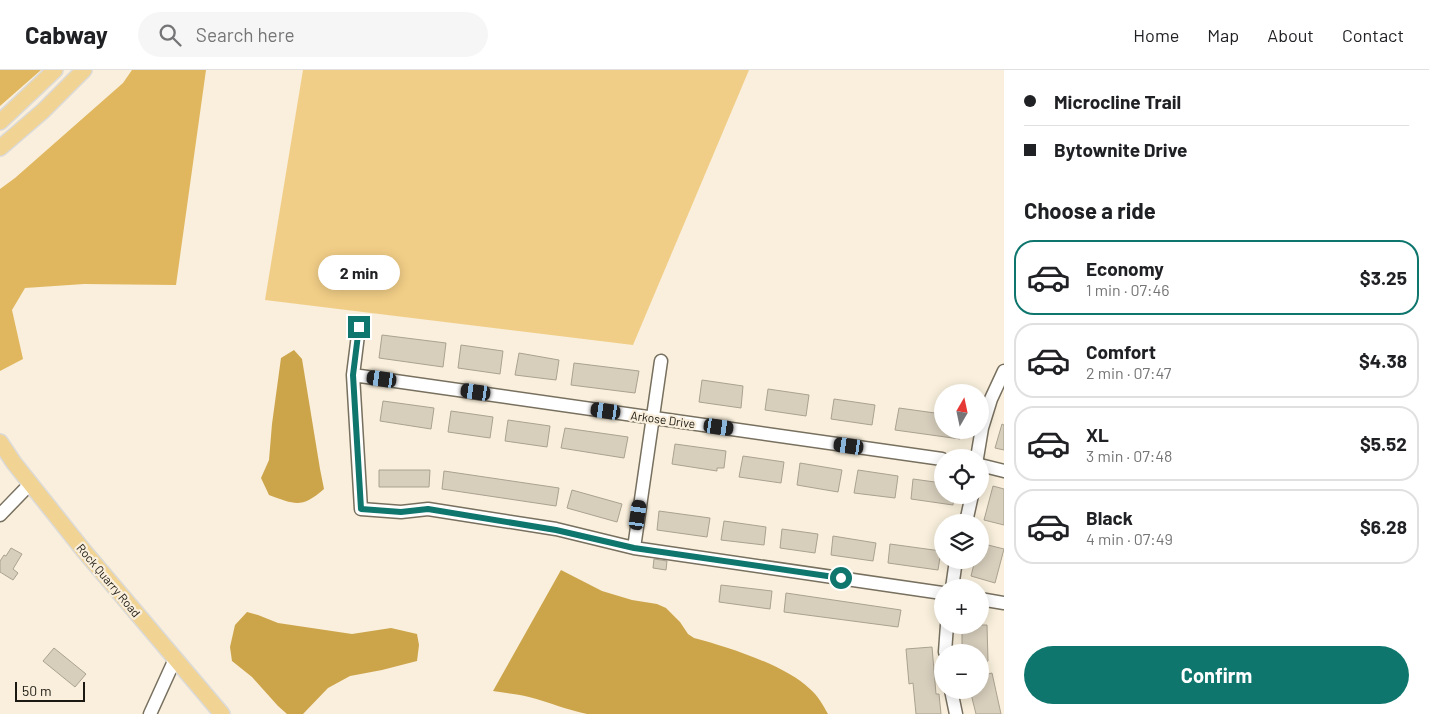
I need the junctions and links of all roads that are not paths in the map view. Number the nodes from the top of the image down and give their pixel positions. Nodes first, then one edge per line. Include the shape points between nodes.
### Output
1 (54, 70) edge
2 (84, 70) edge
3 (0, 122) edge
4 (0, 148) edge
5 (359, 327) dead end
6 (661, 361) dead end
7 (1004, 371) edge
8 (353, 375) junction
9 (653, 418) junction
10 (0, 442) edge
11 (978, 449) edge
12 (934, 458) edge
13 (989, 467) edge
14 (1004, 471) edge
15 (30, 484) junction
16 (0, 515) edge
17 (634, 548) junction
18 (934, 592) edge
19 (989, 600) edge
20 (1004, 603) edge
21 (175, 659) junction
22 (953, 699) edge
23 (150, 714) edge
24 (222, 714) edge
25 (956, 714) edge

1 - 3 main road
2 - 4 main road
5 - 8 street
6 - 9 street
7 - 11 street via 991,399
8 - 9 street, Arkose Drive
8 - 17 street via 361,509 401,512 428,509 556,530
9 - 12 street, Arkose Drive
9 - 17 street
10 - 15 main road, Rock Quarry Road
13 - 14 street
15 - 16 street
15 - 21 main road, Rock Quarry Road
17 - 18 street
19 - 20 street
21 - 23 street
21 - 24 main road, Rock Quarry Road
22 - 25 street

